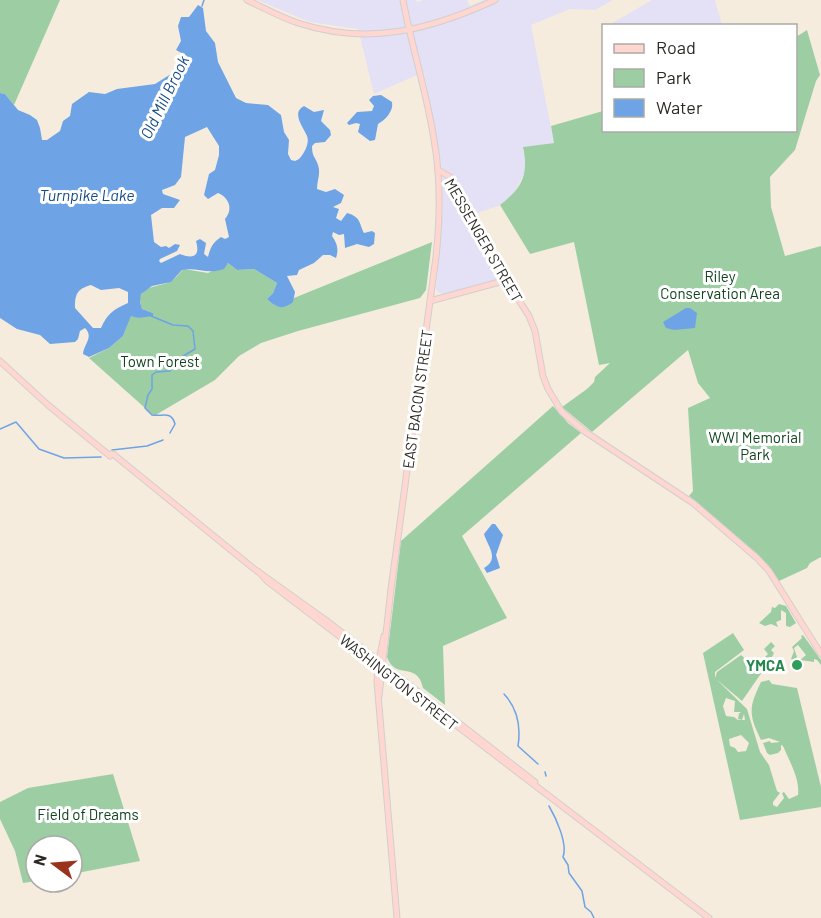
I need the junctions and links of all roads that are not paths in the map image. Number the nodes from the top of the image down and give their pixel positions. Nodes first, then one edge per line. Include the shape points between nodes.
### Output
1 (247, 0) edge
2 (403, 0) edge
3 (495, 0) edge
4 (409, 30) junction
5 (438, 170) junction
6 (507, 280) junction
7 (430, 301) junction
8 (0, 361) edge
9 (821, 654) edge
10 (380, 665) junction
11 (709, 917) edge
12 (397, 918) edge

1 - 4 main road via 287,19 325,30 374,34
2 - 4 main road, MESSENGER STREET
3 - 4 main road
4 - 5 main road, MESSENGER STREET via 431,120
5 - 6 main road, MESSENGER STREET via 452,178 487,250
5 - 7 main road, EAST BACON STREET via 439,225
6 - 7 main road
6 - 9 main road, MESSENGER STREET via 536,331 543,376 554,401 571,421 693,503 757,558
7 - 10 main road, EAST BACON STREET
8 - 10 main road, WASHINGTON STREET via 132,475 299,599
10 - 11 main road, WASHINGTON STREET
10 - 12 main road, EAST BACON STREET via 379,696

